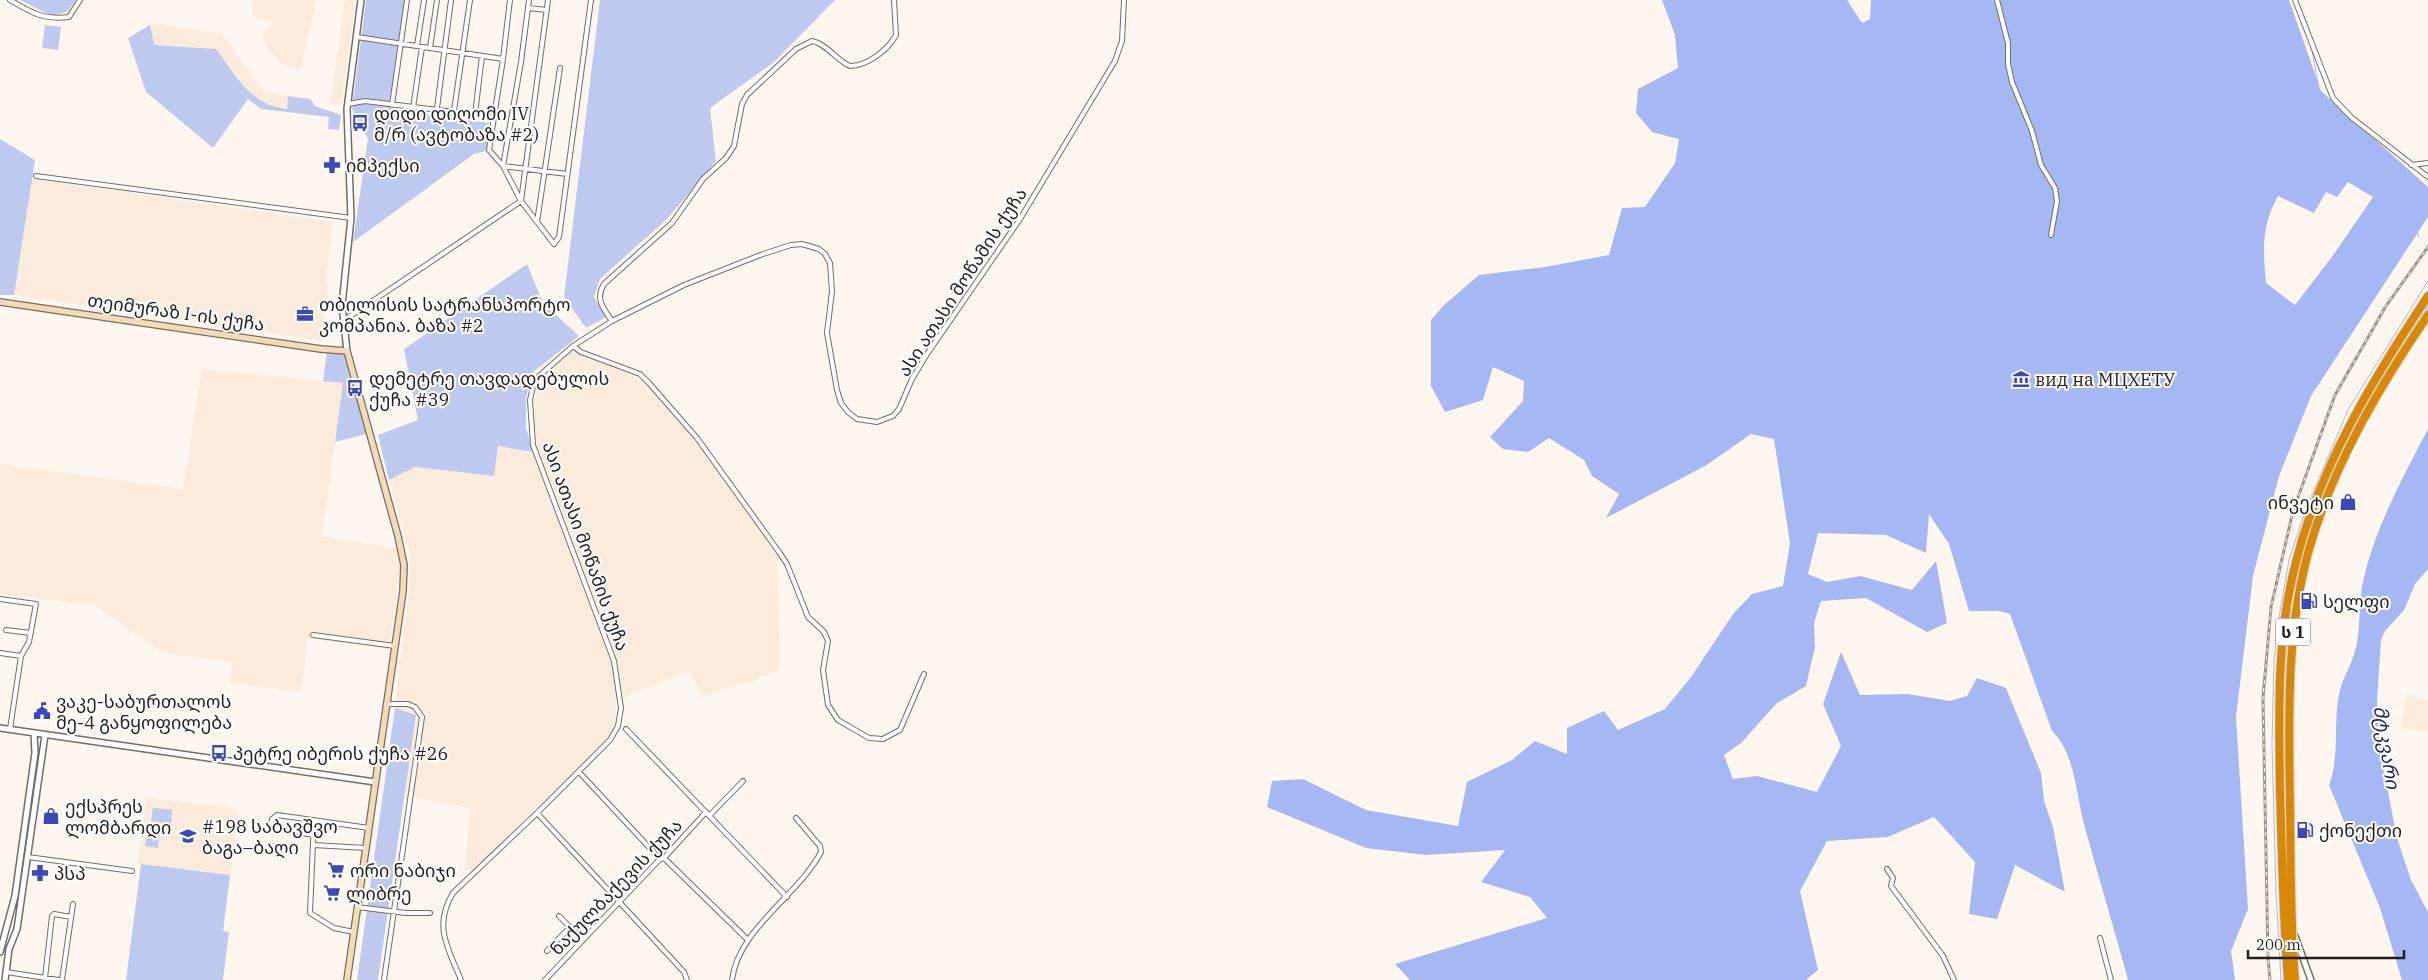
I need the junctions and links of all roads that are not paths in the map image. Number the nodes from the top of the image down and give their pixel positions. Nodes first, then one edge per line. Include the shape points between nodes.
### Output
1 (10, 0) edge
2 (80, 0) edge
3 (362, 0) edge
4 (407, 0) edge
5 (424, 0) edge
6 (437, 0) edge
7 (451, 0) edge
8 (469, 0) edge
9 (510, 0) edge
10 (528, 0) edge
11 (548, 0) edge
12 (591, 0) edge
13 (894, 0) edge
14 (1124, 0) edge
15 (1997, 0) edge
16 (2296, 0) edge
17 (528, 8) junction
18 (547, 10) junction
19 (357, 37) junction
20 (401, 44) junction
21 (419, 47) junction
22 (430, 48) junction
23 (444, 50) junction
24 (462, 53) junction
25 (482, 56) junction
26 (503, 59) junction
27 (560, 68) dead end
28 (348, 104) junction
29 (392, 105) junction
30 (413, 108) junction
31 (437, 108) junction
32 (454, 111) junction
33 (475, 114) junction
34 (495, 117) junction
35 (2428, 163) edge
36 (2411, 165) junction
37 (503, 166) junction
38 (526, 169) junction
39 (546, 172) junction
40 (567, 174) junction
41 (36, 176) dead end
42 (2428, 177) edge
43 (521, 201) junction
44 (351, 218) junction
45 (537, 222) junction
46 (2052, 235) dead end
47 (2428, 296) edge
48 (0, 302) edge
49 (2428, 315) edge
50 (342, 321) junction
51 (612, 321) junction
52 (573, 346) junction
53 (347, 351) junction
54 (0, 599) edge
55 (6, 630) dead end
56 (31, 633) junction
57 (313, 635) dead end
58 (395, 646) junction
59 (0, 653) edge
60 (21, 656) junction
61 (924, 674) dead end
62 (386, 704) junction
63 (0, 728) edge
64 (626, 729) dead end
65 (10, 730) junction
66 (34, 733) junction
67 (45, 735) junction
68 (579, 772) junction
69 (742, 780) dead end
70 (375, 782) junction
71 (706, 812) junction
72 (537, 813) junction
73 (710, 815) junction
74 (796, 818) dead end
75 (314, 820) junction
76 (369, 828) junction
77 (313, 835) junction
78 (22, 844) junction
79 (30, 845) junction
80 (313, 845) junction
81 (366, 848) junction
82 (28, 857) junction
83 (662, 859) junction
84 (1887, 869) dead end
85 (132, 871) dead end
86 (15, 896) junction
87 (22, 897) junction
88 (787, 897) junction
89 (621, 902) junction
90 (73, 904) dead end
91 (11, 905) junction
92 (21, 907) junction
93 (357, 907) junction
94 (394, 912) junction
95 (430, 913) dead end
96 (559, 916) dead end
97 (71, 917) junction
98 (8, 927) junction
99 (570, 927) junction
100 (18, 929) junction
101 (2292, 930) junction
102 (354, 932) junction
103 (5, 936) junction
104 (16, 937) junction
105 (2100, 938) dead end
106 (583, 940) junction
107 (748, 940) junction
108 (547, 951) dead end
109 (0, 952) edge
110 (6, 972) junction
111 (45, 978) junction
112 (5, 980) edge
113 (61, 980) edge
114 (347, 980) edge
115 (384, 980) edge
116 (461, 980) edge
117 (545, 980) edge
118 (687, 980) edge
119 (732, 980) edge
120 (1954, 980) edge
121 (2111, 980) edge
122 (2288, 980) edge
123 (2295, 980) edge
124 (2311, 980) edge

1 - 2 street via 38,16 52,19 69,18
3 - 19 street
4 - 20 street
5 - 21 street
6 - 22 street
7 - 23 street
8 - 24 street
9 - 26 street
10 - 17 street
11 - 18 street
12 - 40 street
13 - 51 street via 896,35 866,62 850,66 823,45 812,41 796,49 747,95 742,104 734,146 726,158 703,179 672,224 604,284 598,294
14 - 51 street, ასი ათასი მოწამის ქუჩა via 1122,42 1115,61 1020,219 927,354 894,416 877,422 863,420 848,412 841,403 827,333 832,274 825,254 812,246 791,245 763,254 684,285
15 - 46 street via 2008,43 2012,82 2032,131 2041,165 2055,188 2057,201
16 - 36 street via 2333,98 2351,117
17 - 18 street
17 - 37 street
18 - 38 street
19 - 20 street
19 - 28 street
20 - 21 street
20 - 29 street
21 - 22 street
21 - 30 street
22 - 23 street
23 - 24 street
23 - 31 street
24 - 25 street
24 - 32 street
25 - 26 street
25 - 33 street
26 - 34 street
27 - 39 street
28 - 29 street via 365,101
28 - 44 street
29 - 30 street
30 - 31 street
31 - 32 street
32 - 33 street
33 - 34 street
34 - 37 street via 490,150
35 - 36 street
36 - 42 street
37 - 38 street
37 - 43 street
38 - 39 street
38 - 43 street
39 - 40 street
39 - 45 street
40 - 45 street via 559,237 554,244
41 - 44 street
43 - 45 street
43 - 50 street
44 - 50 street via 342,288
47 - 122 highway, ს 1 via 2385,361 2328,470 2301,545 2286,608 2279,706 2283,926
48 - 53 main road, თეიმურაზ I-ის ქუჩა
49 - 101 highway, ს 1 via 2387,376 2361,423 2322,510 2303,574 2294,628 2290,686
50 - 53 street
51 - 52 street, ასი ათასი მოწამის ქუჩა
52 - 61 street via 640,374 697,438 779,552 808,617 824,632 828,641 823,670 828,705 838,720 869,738 883,740 900,730
52 - 68 street, ასი ათასი მოწამის ქუჩა via 548,367 533,386 530,419 533,446 614,661 620,694 618,726 610,740
53 - 58 main road via 402,550 403,591
54 - 56 street via 36,604
55 - 56 street
56 - 60 street
57 - 58 street
58 - 62 main road
59 - 60 street
60 - 65 street
62 - 70 main road
62 - 94 street via 408,704 415,707 422,717
63 - 65 street
64 - 71 street
65 - 66 street
66 - 67 street
66 - 78 street via 35,753
67 - 70 street
67 - 79 street
68 - 72 street, ასი ათასი მოწამის ქუჩა
68 - 83 street
69 - 73 street
70 - 76 main road
71 - 73 street
71 - 83 street, ნაქულბაქევის ქუჩა
72 - 89 street
72 - 116 street, ასი ათასი მოწამის ქუჩა via 454,891 445,906 442,918 444,938
73 - 88 street
74 - 88 street via 822,852
75 - 76 street
75 - 77 street
75 - 77 street via 277,815 271,825 275,829
76 - 81 main road
77 - 80 street
78 - 79 street
78 - 86 street
79 - 82 street
80 - 81 street
80 - 102 street via 310,913 334,928
81 - 93 main road
82 - 85 street
82 - 87 street
83 - 89 street, ნაქულბაქევის ქუჩა
83 - 107 street
84 - 120 street via 1893,878 1891,886 1943,956
86 - 87 street via 19,901
86 - 91 street
87 - 92 street
88 - 107 street
89 - 106 street, ნაქულბაქევის ქუჩა
89 - 118 street via 684,972
90 - 97 street
91 - 92 street via 19,904
91 - 98 street
92 - 100 street
93 - 94 street
93 - 102 main road
94 - 95 street
94 - 115 street
96 - 99 street
97 - 111 street via 52,916
97 - 113 street
98 - 100 street via 9,931
98 - 103 street
99 - 106 street
99 - 108 street
100 - 104 street
101 - 123 highway, ს 1
101 - 124 street
102 - 114 main road
103 - 104 street
103 - 109 street
104 - 110 street
105 - 121 street
106 - 117 street, ნაქულბაქევის ქუჩა
107 - 119 street via 736,960
110 - 111 street
110 - 112 street
111 - 113 street

